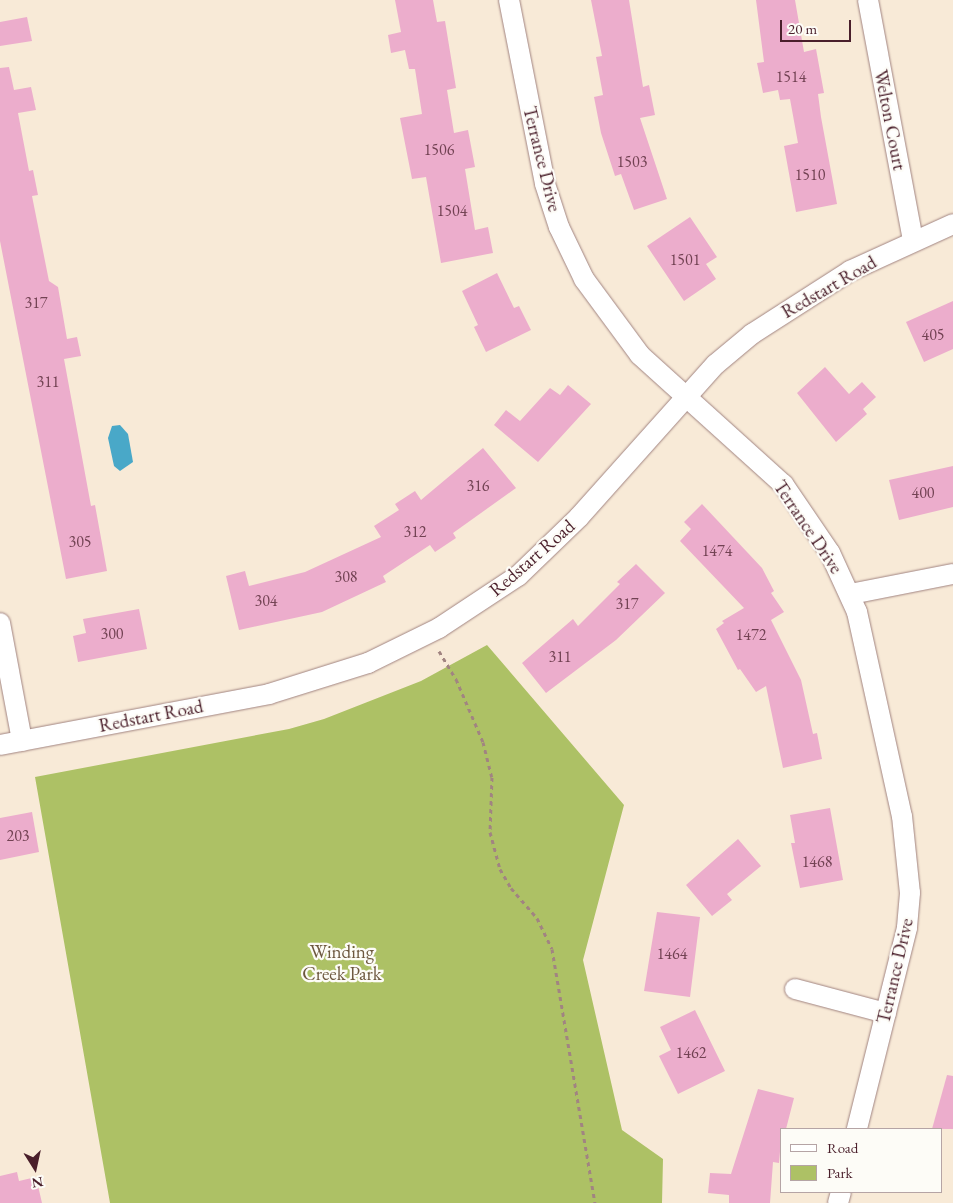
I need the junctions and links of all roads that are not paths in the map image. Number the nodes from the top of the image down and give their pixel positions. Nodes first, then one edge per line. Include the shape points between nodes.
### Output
1 (509, 0) edge
2 (868, 0) edge
3 (953, 224) edge
4 (913, 240) junction
5 (685, 397) junction
6 (953, 574) edge
7 (851, 594) junction
8 (0, 623) edge
9 (22, 741) junction
10 (0, 745) edge
11 (795, 989) dead end
12 (886, 1013) junction
13 (857, 1128) edge

1 - 5 street, Terrance Drive via 538,160 567,244 609,316 640,354
2 - 4 street, Welton Court
3 - 4 street, Redstart Road
4 - 5 street, Redstart Road via 807,296 752,334 716,364
5 - 7 street, Terrance Drive via 734,437 783,484 830,552
5 - 9 street, Redstart Road via 585,510 518,576 428,634 368,663 269,694
6 - 7 street
7 - 12 street, Terrance Drive via 873,673 908,852 908,928
8 - 9 street
9 - 10 street, Redstart Road
11 - 12 street
12 - 13 street, Terrance Drive

